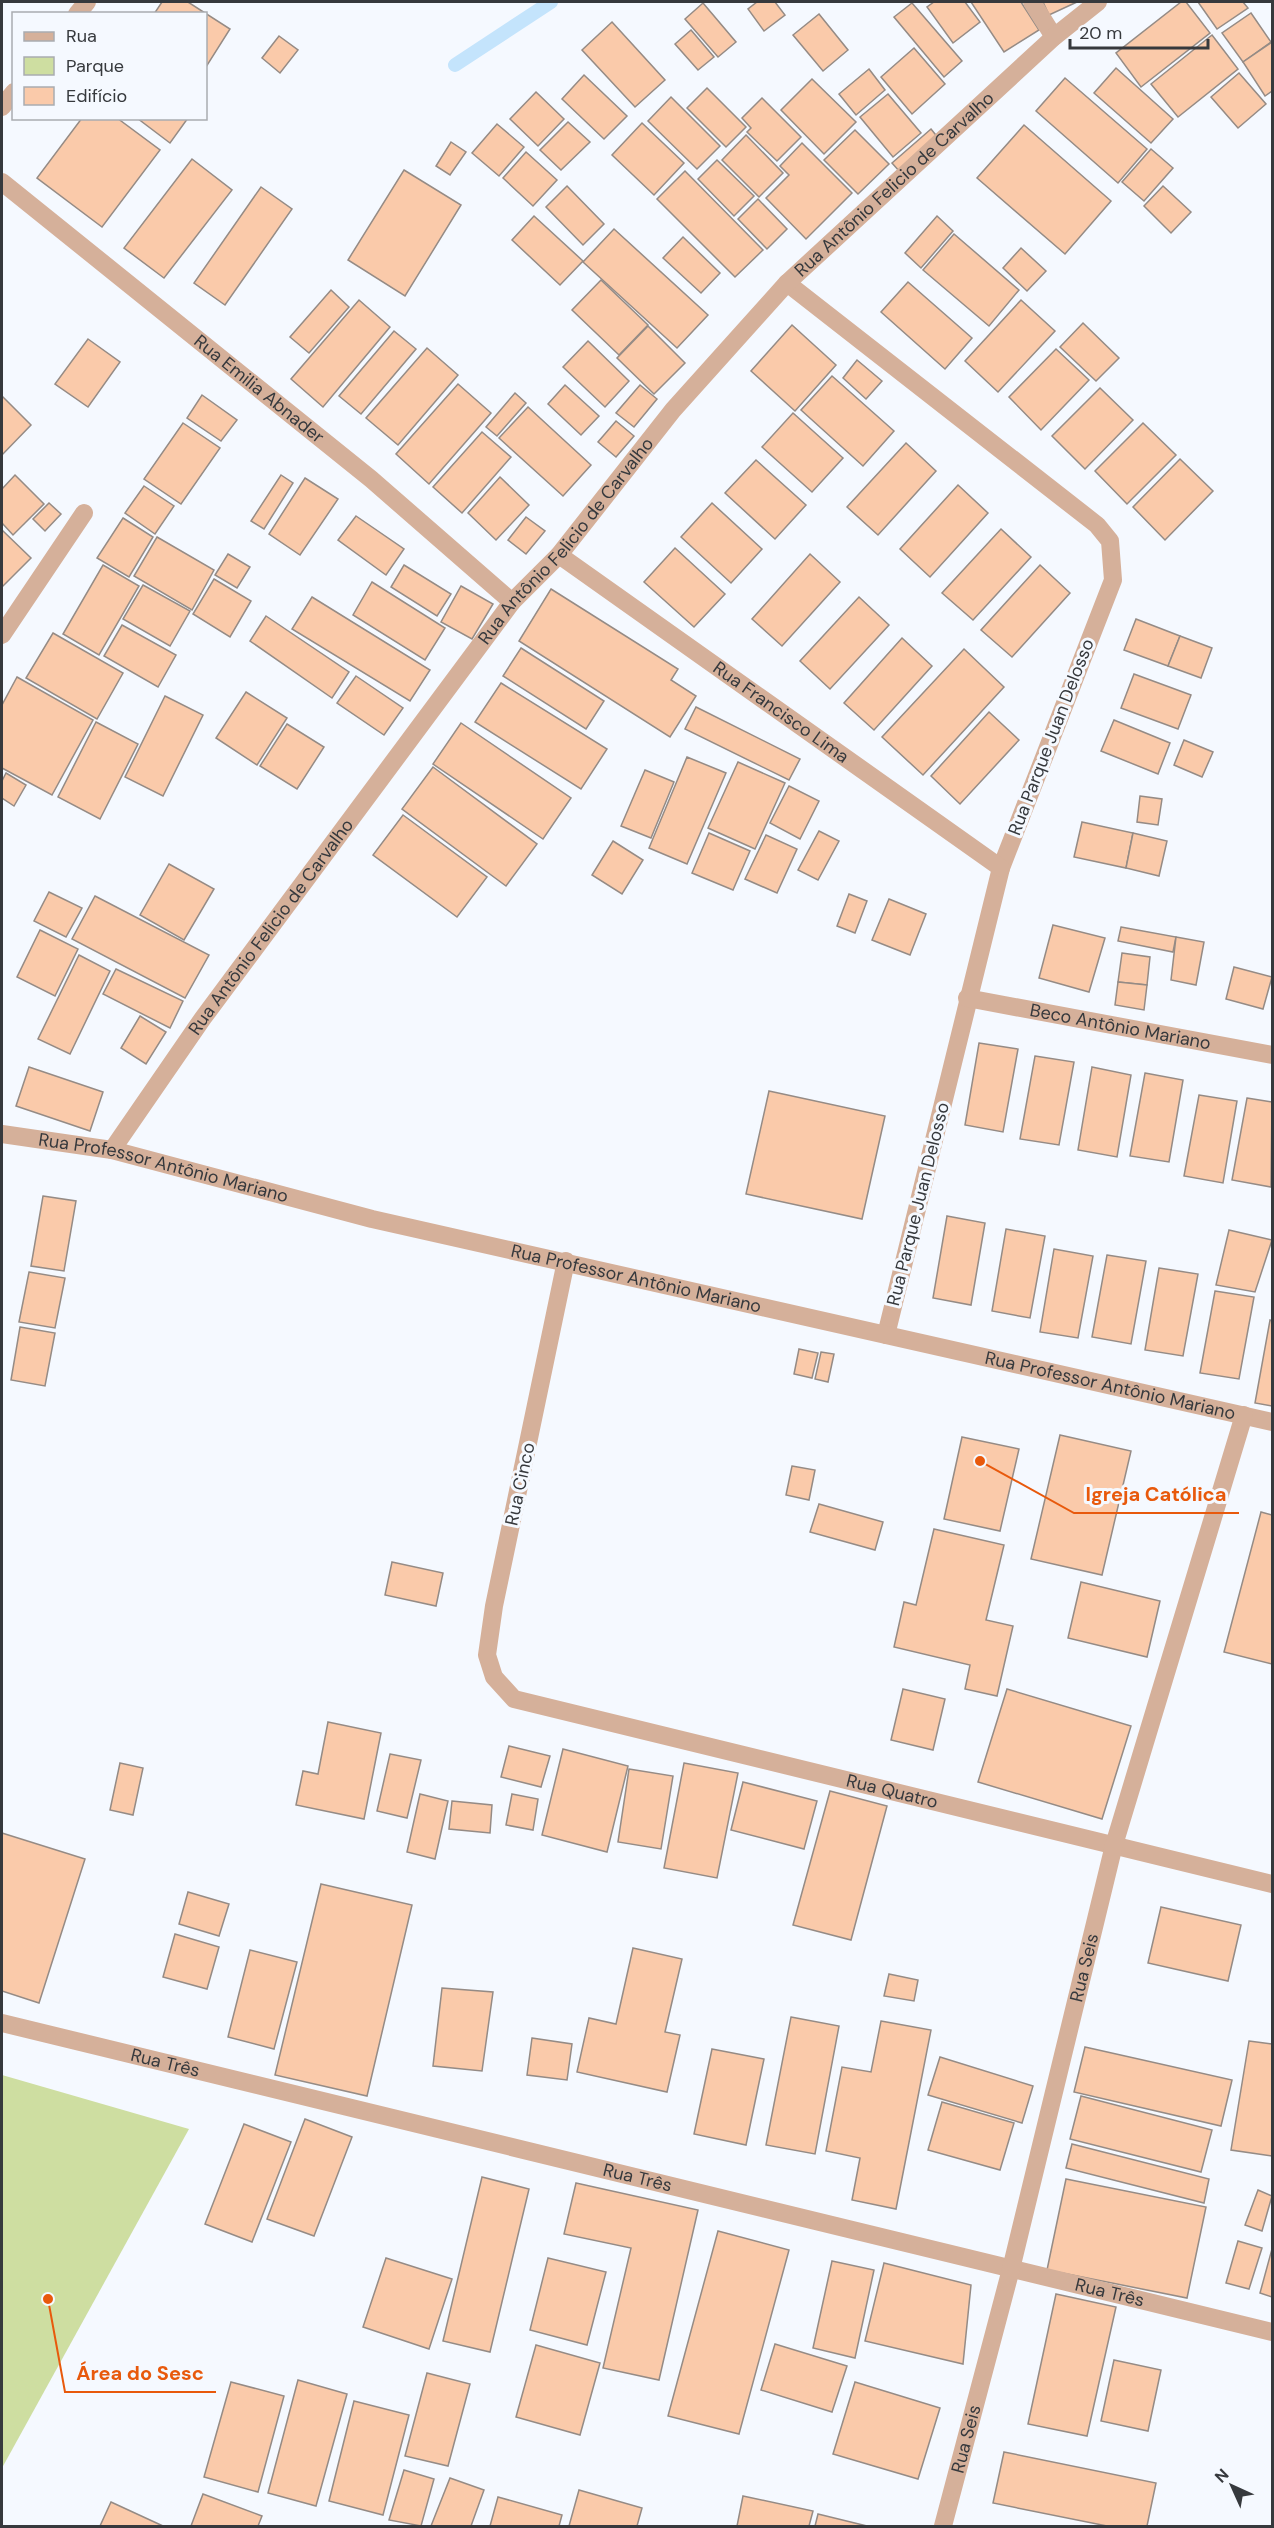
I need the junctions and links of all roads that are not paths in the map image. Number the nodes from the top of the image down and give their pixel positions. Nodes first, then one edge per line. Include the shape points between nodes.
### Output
1 (1032, 2) edge
2 (1098, 2) edge
3 (1054, 37) junction
4 (12, 94) edge
5 (2, 107) edge
6 (2, 182) edge
7 (787, 284) junction
8 (84, 513) dead end
9 (559, 555) junction
10 (512, 602) junction
11 (2, 635) edge
12 (1001, 868) junction
13 (967, 998) junction
14 (1272, 1055) edge
15 (2, 1134) edge
16 (112, 1150) junction
17 (566, 1261) junction
18 (886, 1335) junction
19 (1244, 1414) junction
20 (1272, 1422) edge
21 (514, 1699) joint
22 (1114, 1845) junction
23 (1272, 1884) edge
24 (2, 2023) edge
25 (1011, 2270) junction
26 (1272, 2332) edge
27 (943, 2526) edge

1 - 3 street
2 - 3 street, Rua Antônio Felicio de Carvalho
3 - 7 street, Rua Antônio Felicio de Carvalho
4 - 5 street
6 - 10 street, Rua Emilia Abnader via 371,479
7 - 9 street, Rua Antônio Felicio de Carvalho via 673,410
7 - 12 street, Rua Parque Juan Delosso via 1097,525 1110,542 1113,580
8 - 11 street
9 - 10 street, Rua Antônio Felicio de Carvalho
9 - 12 street, Rua Francisco Lima
10 - 16 street, Rua Antônio Felicio de Carvalho via 203,1018
12 - 13 street, Rua Parque Juan Delosso
13 - 14 street, Beco Antônio Mariano
13 - 18 street, Rua Parque Juan Delosso
15 - 16 street, Rua Professor Antônio Mariano
16 - 17 street, Rua Professor Antônio Mariano via 372,1219
17 - 18 street, Rua Professor Antônio Mariano
17 - 21 street, Rua Cinco via 487,1655 494,1677
18 - 19 street, Rua Professor Antônio Mariano
19 - 20 street, Rua Professor Antônio Mariano
19 - 22 street, Rua Seis
21 - 22 street, Rua Quatro
22 - 23 street, Rua Quatro
22 - 25 street, Rua Seis
24 - 25 street, Rua Três
25 - 26 street, Rua Três
25 - 27 street, Rua Seis

